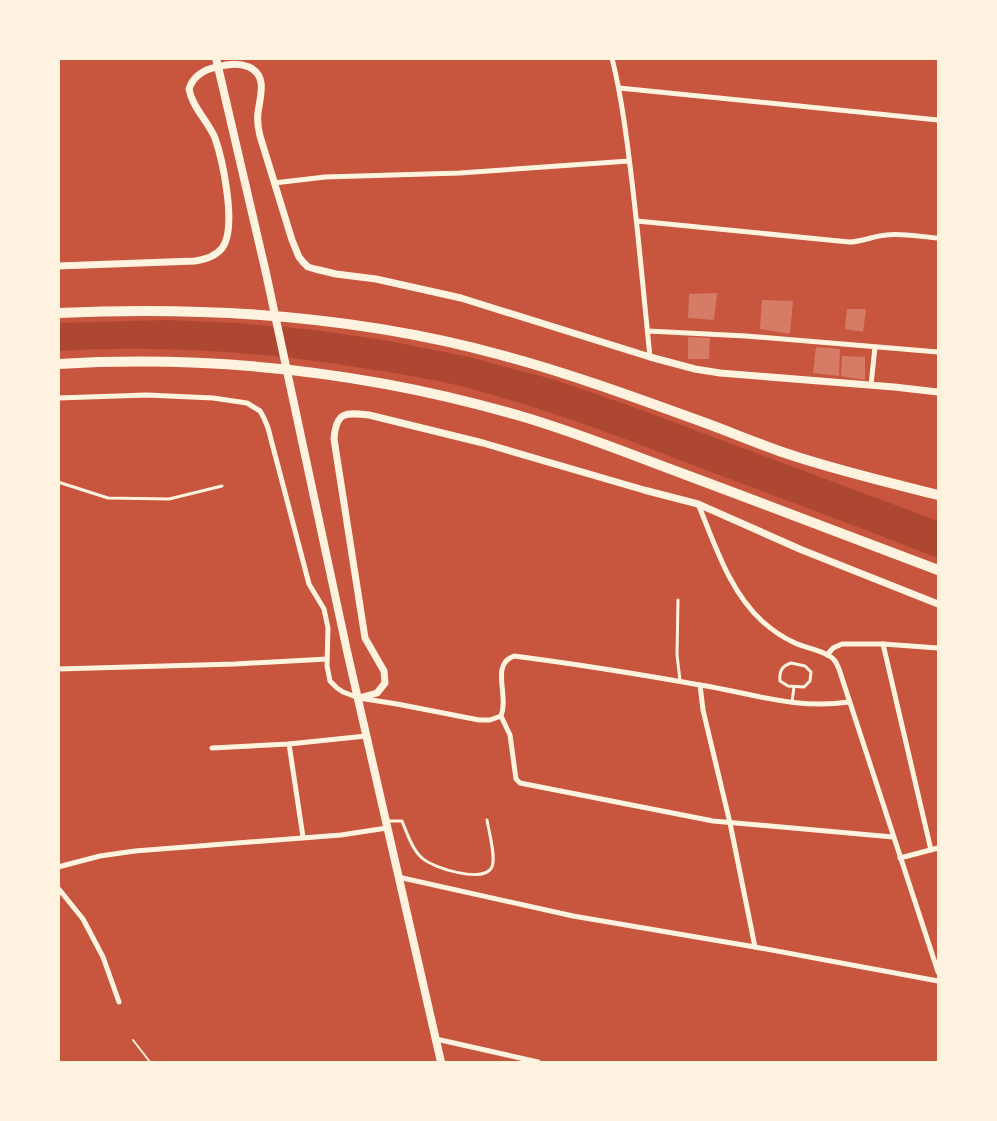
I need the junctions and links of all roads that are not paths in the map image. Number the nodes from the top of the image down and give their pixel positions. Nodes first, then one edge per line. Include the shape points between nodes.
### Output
1 (612, 58) edge
2 (217, 62) edge
3 (619, 88) junction
4 (939, 120) edge
5 (629, 161) junction
6 (274, 183) junction
7 (637, 221) junction
8 (939, 238) edge
9 (58, 266) edge
10 (58, 313) edge
11 (648, 331) junction
12 (874, 347) junction
13 (939, 352) edge
14 (650, 357) junction
15 (58, 364) edge
16 (871, 385) junction
17 (939, 392) edge
18 (58, 398) edge
19 (58, 482) edge
20 (222, 486) dead end
21 (939, 495) edge
22 (698, 504) junction
23 (939, 570) edge
24 (678, 600) dead end
25 (939, 604) edge
26 (883, 644) junction
27 (939, 648) edge
28 (827, 655) junction
29 (327, 659) junction
30 (58, 669) edge
31 (681, 682) junction
32 (700, 685) junction
33 (794, 687) junction
34 (358, 698) junction
35 (792, 702) junction
36 (849, 702) junction
37 (501, 716) junction
38 (366, 736) junction
39 (289, 744) junction
40 (212, 748) dead end
41 (487, 820) dead end
42 (730, 823) junction
43 (386, 824) junction
44 (303, 837) junction
45 (893, 837) junction
46 (939, 848) edge
47 (931, 850) junction
48 (900, 858) junction
49 (58, 867) edge
50 (398, 877) junction
51 (58, 888) edge
52 (754, 947) junction
53 (938, 971) edge
54 (939, 981) edge
55 (119, 1002) dead end
56 (436, 1039) junction
57 (441, 1062) edge
58 (538, 1062) edge

1 - 3 street
2 - 6 street via 240,64 258,73 258,128
2 - 9 street via 194,78 189,89 214,137 223,171 228,226 222,248 213,256 195,261
2 - 34 main road
3 - 4 street
3 - 5 street
5 - 6 street
5 - 7 street
6 - 14 street via 295,250 308,267 461,298
7 - 8 street via 849,242 897,234
7 - 11 street
10 - 21 highway via 235,313 413,334 500,354 598,384 783,452
11 - 12 street
11 - 14 street
12 - 13 street
12 - 16 street
14 - 16 street via 720,373
15 - 23 highway via 176,362 275,369 373,381 460,400 612,446
16 - 17 street
18 - 29 street via 213,398 247,403 260,411 268,428 309,584 324,609
19 - 20 lane via 108,498 169,499
22 - 25 street
22 - 28 street via 726,572 747,604 776,632
22 - 34 street via 483,443 369,415 345,414 338,419 334,439 365,638 384,671 385,683 377,693
24 - 31 lane via 677,655
26 - 27 street
26 - 28 street via 842,644
26 - 47 street
28 - 36 street via 839,669
29 - 30 street
29 - 34 street via 330,681
31 - 32 street
31 - 37 street via 514,656 503,662
32 - 35 street
32 - 42 street
33 - 33 lane via 807,685 811,672 805,666 791,663 779,675 783,684
33 - 35 lane
34 - 37 street via 479,720
34 - 38 main road
35 - 36 street
36 - 45 street
37 - 42 street via 510,735 516,779 520,783
38 - 39 street
38 - 43 main road
39 - 40 street
39 - 44 street
41 - 43 lane via 493,863 484,874 458,873 424,860 402,821
42 - 45 street
42 - 52 street
43 - 44 street via 363,832
43 - 50 main road
44 - 49 street via 135,850
45 - 48 street
46 - 47 street
47 - 48 street
48 - 53 street
50 - 52 street via 573,916
50 - 56 main road
51 - 55 street via 82,919 103,957
52 - 54 street
56 - 57 main road
56 - 58 street

